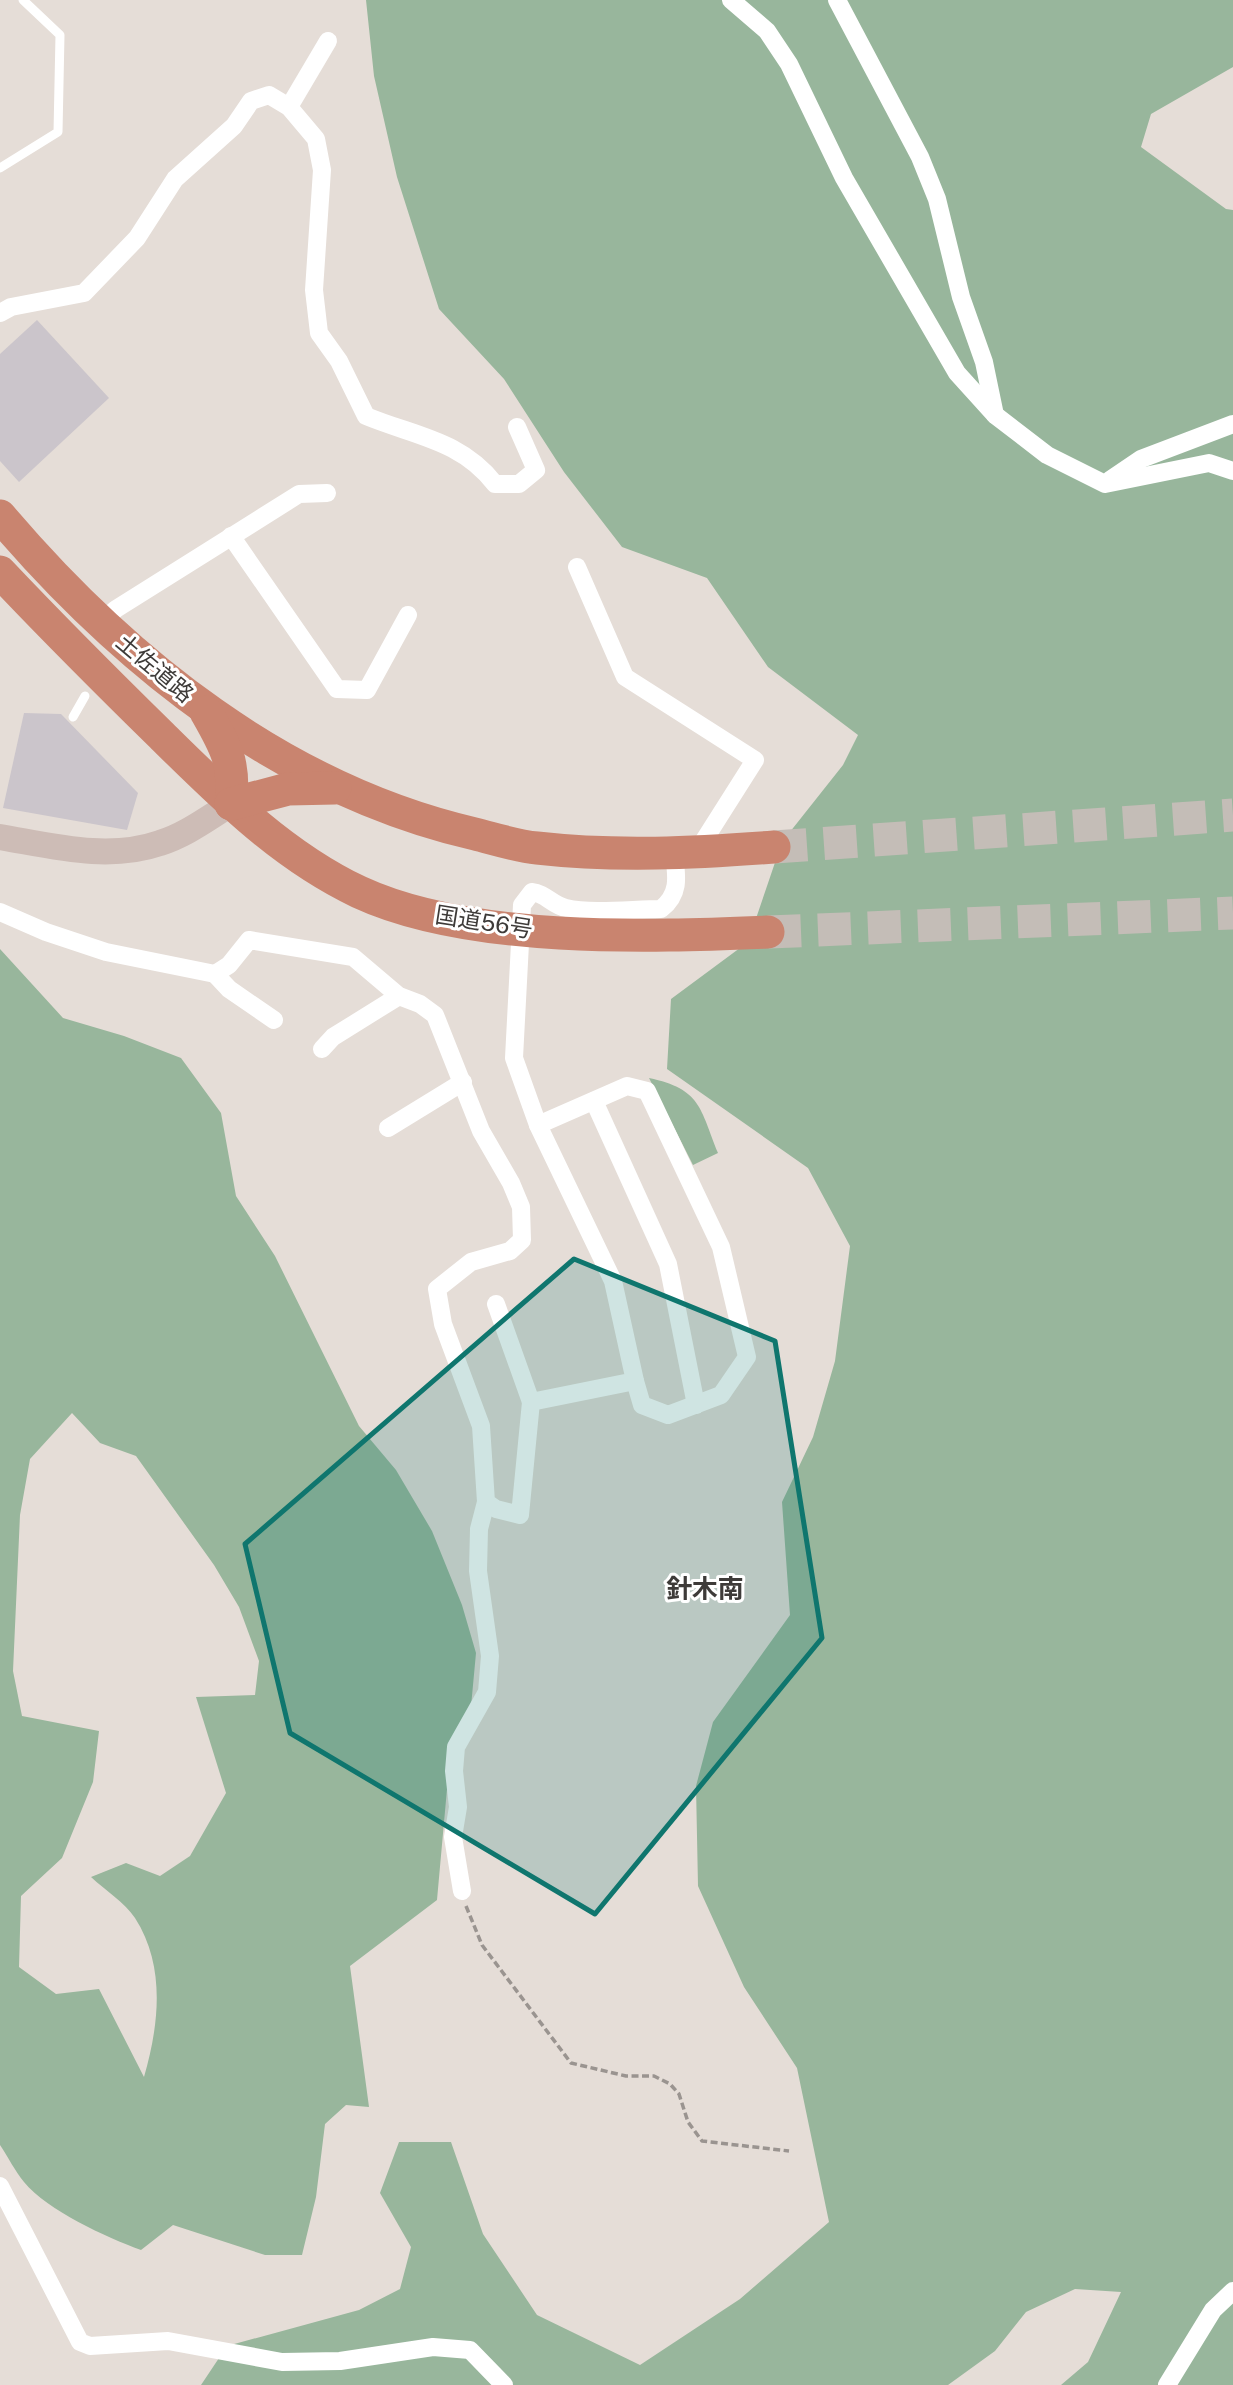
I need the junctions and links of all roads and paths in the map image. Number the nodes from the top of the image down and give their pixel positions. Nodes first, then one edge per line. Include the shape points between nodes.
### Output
1 (23, 0) edge
2 (731, 0) edge
3 (837, 0) edge
4 (328, 41) dead end
5 (289, 107) junction
6 (0, 168) edge
7 (0, 313) edge
8 (995, 415) junction
9 (1233, 424) edge
10 (517, 427) dead end
11 (1233, 471) edge
12 (1105, 484) junction
13 (327, 493) dead end
14 (0, 516) edge
15 (231, 536) junction
16 (577, 567) dead end
17 (0, 572) edge
18 (408, 615) dead end
19 (101, 622) junction
20 (85, 696) dead end
21 (205, 710) junction
22 (73, 718) dead end
23 (336, 788) junction
24 (231, 804) junction
25 (0, 837) edge
26 (774, 847) tunnel mouth
27 (685, 853) junction
28 (0, 912) edge
29 (521, 930) junction
30 (768, 932) tunnel mouth
31 (215, 974) junction
32 (399, 996) junction
33 (274, 1020) dead end
34 (322, 1049) dead end
35 (463, 1082) junction
36 (594, 1101) junction
37 (538, 1125) junction
38 (388, 1128) dead end
39 (496, 1304) dead end
40 (635, 1381) junction
41 (531, 1402) junction
42 (696, 1405) junction
43 (485, 1502) junction
44 (462, 1891) joint
45 (789, 2151) dead end
46 (0, 2186) edge
47 (1233, 2291) edge
48 (504, 2385) edge
49 (1167, 2385) edge

1 - 6 lane via 60,35 58,132
2 - 8 street via 767,31 789,64 844,178 950,362
3 - 8 street via 920,158 936,199
4 - 5 street
5 - 7 street via 270,95 251,101 234,126 175,179 137,238 84,293
5 - 10 street via 316,139 322,170 314,290 319,332 366,416 451,445 495,484 519,484 536,470
8 - 12 street via 1047,455
9 - 12 street via 1141,459
11 - 12 street via 1209,463
13 - 15 street via 299,494
14 - 19 highway, 土佐道路
15 - 18 street via 337,689 367,690
15 - 19 street
16 - 27 street via 625,677 755,760
17 - 24 highway, 土佐道路
19 - 21 highway, 土佐道路
20 - 22 lane
21 - 23 highway, 土佐道路
21 - 24 highway via 225,745 234,775
23 - 24 highway via 288,789
23 - 27 highway via 426,823 535,848
24 - 25 street via 180,835 134,851 98,852
24 - 29 highway, 国道56号 via 290,852 360,892 437,917
26 - 27 highway
27 - 29 street via 672,900 661,909 568,909 531,892 522,905
28 - 31 street via 106,953
29 - 30 highway, 国道56号 via 677,936
29 - 37 street via 514,1058
31 - 32 street via 229,965 249,940 352,957
31 - 33 street
32 - 34 street via 333,1037
32 - 35 street via 435,1015
35 - 38 street
35 - 43 street via 481,1131 521,1207 522,1240 510,1251 471,1262 437,1289 443,1324 481,1426
36 - 37 street
36 - 42 street via 668,1264
36 - 42 street via 627,1086 647,1091 721,1247 747,1357 721,1395
37 - 40 street via 613,1281
39 - 41 street
40 - 41 street
40 - 42 street via 642,1405 668,1415
41 - 43 street via 520,1515
43 - 44 street via 478,1571 490,1656 487,1692 456,1747 454,1770 458,1807 453,1837
44 - 45 path via 482,1945 571,2063 626,2076 654,2077 670,2084 680,2094 688,2122 702,2141
46 - 48 street via 80,2342 90,2346 168,2341 282,2362 341,2361 433,2347 470,2350
47 - 49 street via 1213,2310

